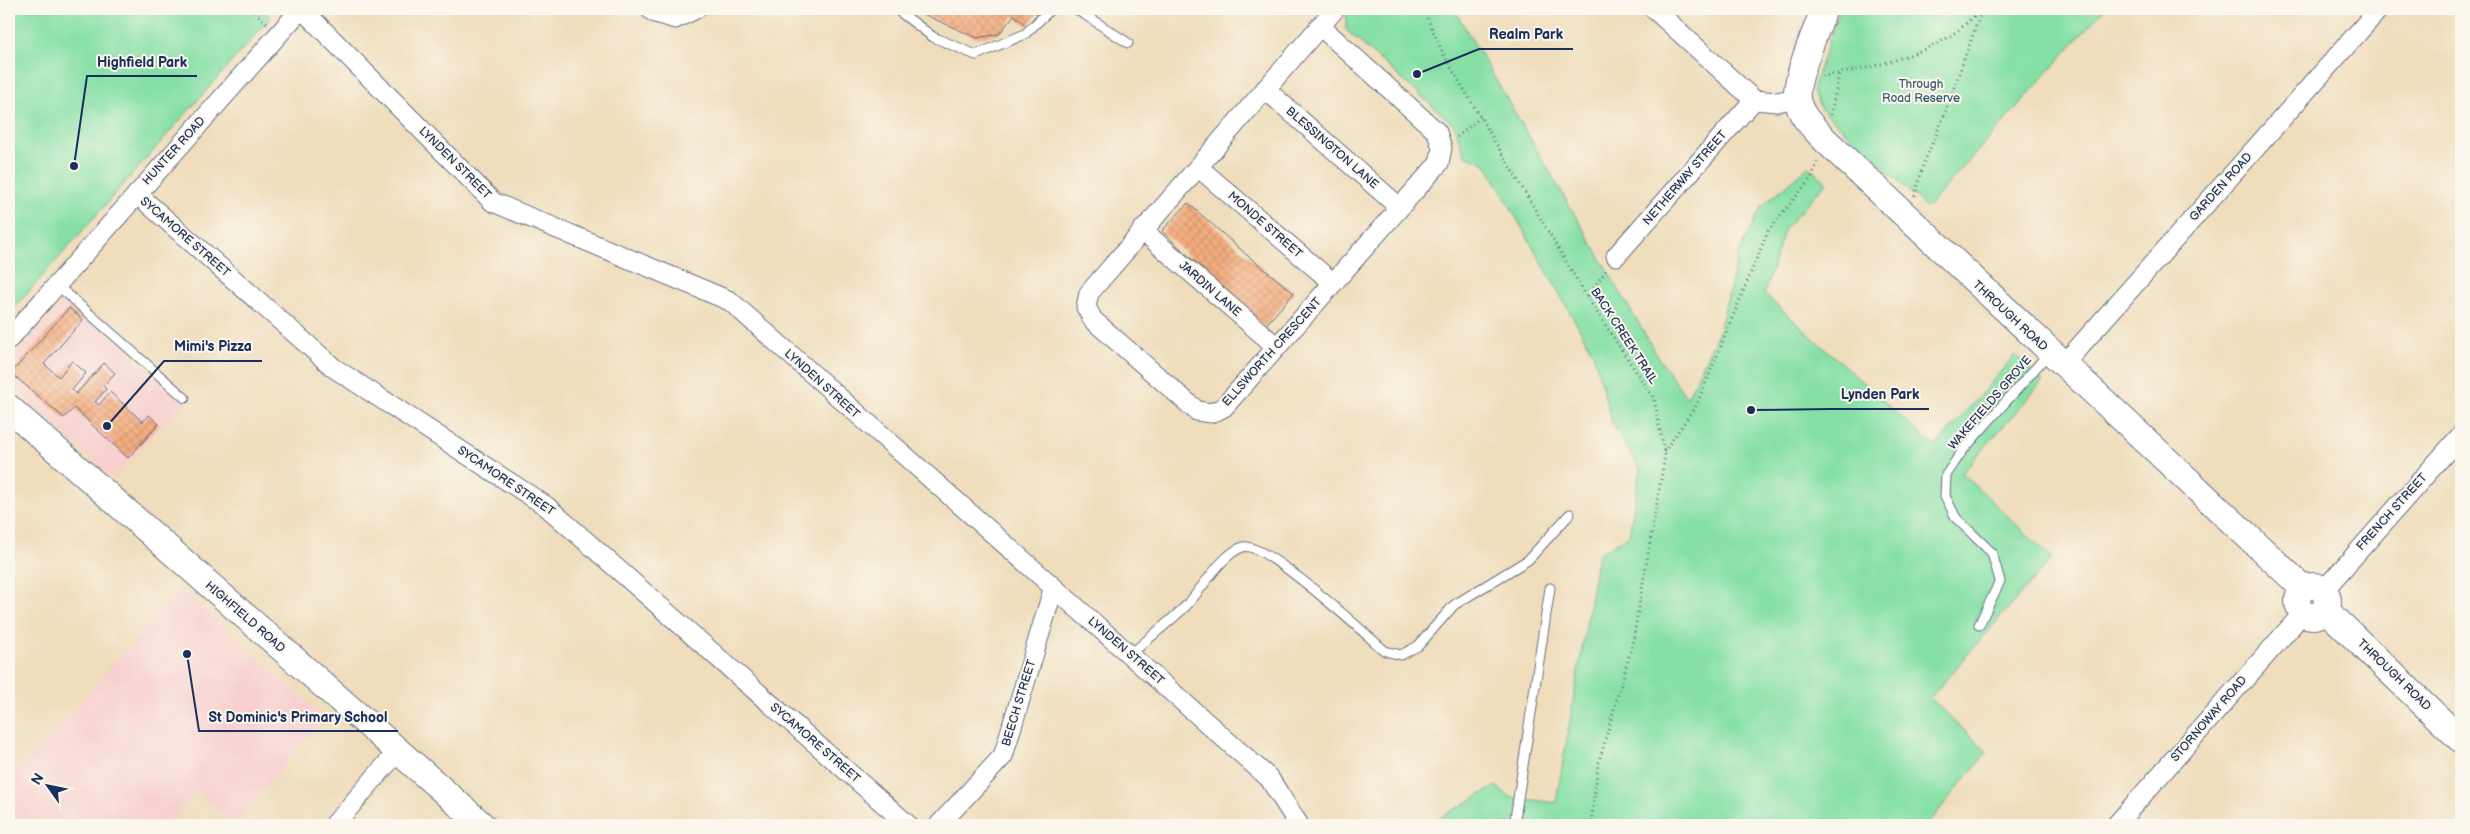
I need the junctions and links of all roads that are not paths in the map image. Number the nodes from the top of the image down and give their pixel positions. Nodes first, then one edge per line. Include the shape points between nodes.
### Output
1 (301, 9) edge
2 (650, 9) edge
3 (696, 9) edge
4 (896, 9) edge
5 (1051, 9) edge
6 (1076, 9) edge
7 (1335, 9) edge
8 (1654, 9) edge
9 (1824, 9) edge
10 (2379, 9) edge
11 (1320, 26) junction
12 (1128, 44) dead end
13 (1798, 88) junction
14 (1265, 89) junction
15 (1754, 100) junction
16 (1198, 167) junction
17 (137, 194) junction
18 (1399, 207) junction
19 (1142, 230) junction
20 (1616, 256) road end
21 (1333, 283) junction
22 (57, 284) junction
23 (9, 339) edge
24 (1277, 347) junction
25 (2056, 359) junction
26 (185, 398) dead end
27 (9, 408) edge
28 (2461, 435) edge
29 (1570, 514) dead end
30 (1550, 588) dead end
31 (1053, 590) junction
32 (2314, 600) junction
33 (1979, 625) dead end
34 (1131, 654) junction
35 (2461, 740) edge
36 (398, 751) junction
37 (334, 825) edge
38 (482, 825) edge
39 (908, 825) edge
40 (939, 825) edge
41 (1300, 825) edge
42 (1514, 825) edge
43 (2116, 825) edge

1 - 17 street, HUNTER ROAD
1 - 31 street, LYNDEN STREET via 493,202 730,301
2 - 3 street via 675,19
4 - 5 lane via 933,37 976,55 1025,34
6 - 12 lane
7 - 11 street, ELLSWORTH CRESCENT
8 - 15 street
9 - 13 street
10 - 25 street, GARDEN ROAD
11 - 14 street, ELLSWORTH CRESCENT
11 - 18 street, ELLSWORTH CRESCENT via 1437,132 1442,148 1439,163
13 - 15 street via 1776,102
13 - 25 street, THROUGH ROAD via 1806,119 1825,140
14 - 16 street, ELLSWORTH CRESCENT
14 - 18 street, BLESSINGTON LANE
15 - 20 street, NETHERWAY STREET
16 - 19 street, ELLSWORTH CRESCENT
16 - 21 street, MONDE STREET
17 - 22 street, HUNTER ROAD
17 - 39 street, SYCAMORE STREET via 334,368 546,506
18 - 21 street, ELLSWORTH CRESCENT
19 - 24 street, JARDIN LANE
19 - 24 street, ELLSWORTH CRESCENT via 1089,293 1086,307 1093,320 1190,405 1197,411 1212,413 1224,407
21 - 24 street, ELLSWORTH CRESCENT
22 - 23 street, HUNTER ROAD
22 - 26 lane
25 - 32 street, THROUGH ROAD
25 - 33 lane, WAKEFIELDS GROVE via 1963,450 1946,474 1945,496 1956,518 1992,553 2000,581
27 - 36 street, HIGHFIELD ROAD
28 - 32 street, FRENCH STREET
29 - 34 lane via 1528,560 1454,605 1418,646 1401,655 1385,651 1305,582 1257,548 1244,547 1231,554 1186,606
30 - 42 lane
31 - 34 street, LYNDEN STREET
31 - 40 street, BEECH STREET via 1002,756
32 - 35 street, THROUGH ROAD
32 - 43 street, STORNOWAY ROAD
34 - 41 street, LYNDEN STREET via 1269,778
36 - 37 street
36 - 38 street, HIGHFIELD ROAD

